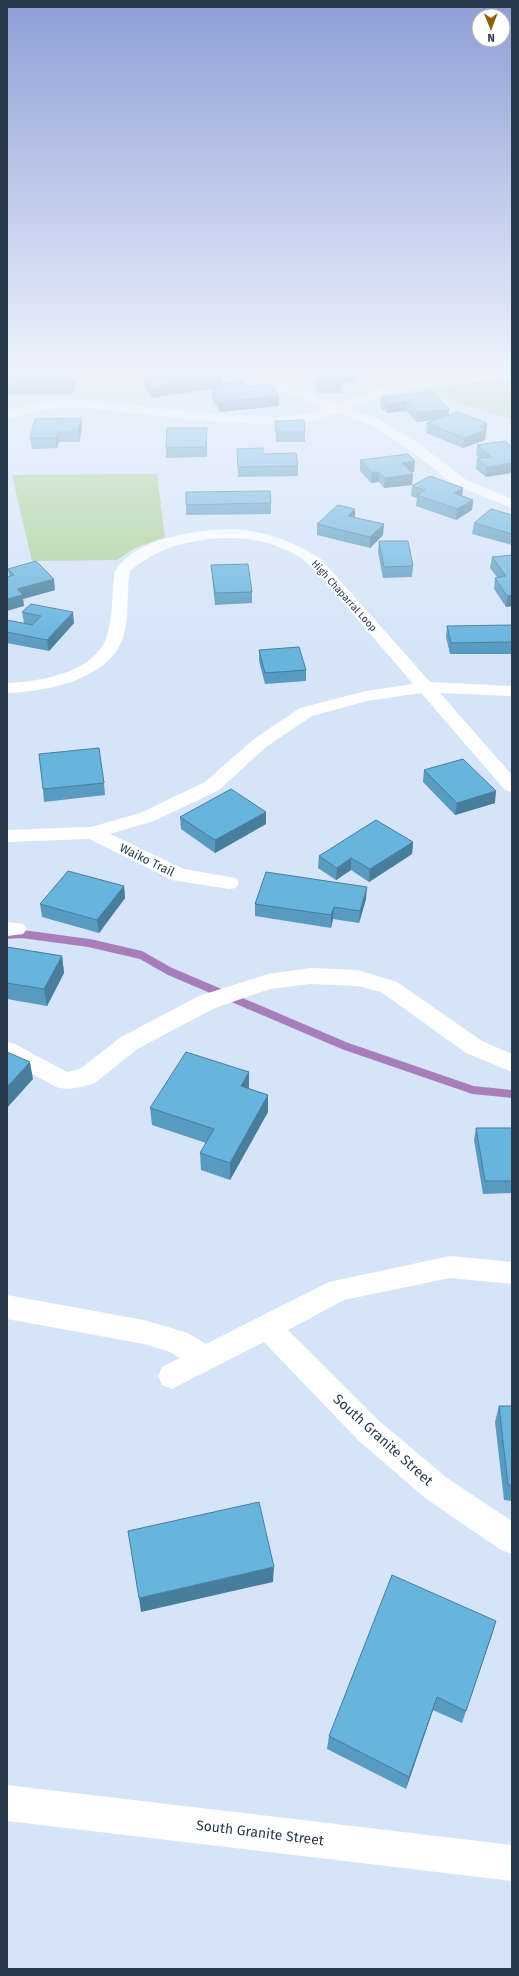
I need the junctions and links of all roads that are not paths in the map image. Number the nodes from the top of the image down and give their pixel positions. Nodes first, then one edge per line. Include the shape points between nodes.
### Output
1 (438, 465) edge
2 (512, 504) edge
3 (424, 687) junction
4 (7, 688) edge
5 (512, 692) edge
6 (512, 786) edge
7 (92, 833) junction
8 (7, 836) edge
9 (229, 883) dead end
10 (7, 1050) edge
11 (512, 1063) edge
12 (512, 1273) edge
13 (7, 1307) edge
14 (267, 1327) junction
15 (206, 1359) junction
16 (172, 1376) dead end
17 (512, 1539) edge
18 (7, 1803) edge
19 (512, 1863) edge

1 - 2 street via 460,482
3 - 4 street, High Chaparral Loop via 316,562 294,548 267,538 222,534 163,544 138,556 123,571 114,640 97,663 60,681 23,688
3 - 5 street
3 - 6 street, High Chaparral Loop
3 - 7 street via 366,696 306,712 260,743 212,786 147,817
7 - 8 street
7 - 9 street, Waiko Trail via 179,875
10 - 11 street via 64,1081 87,1077 129,1043 207,1002 268,982 310,976 358,978 389,987 474,1046
12 - 14 street via 450,1267 340,1290
13 - 15 street via 144,1332 178,1342
14 - 15 street
14 - 17 street, South Granite Street via 368,1430 436,1488
15 - 16 street
18 - 19 street, South Granite Street

